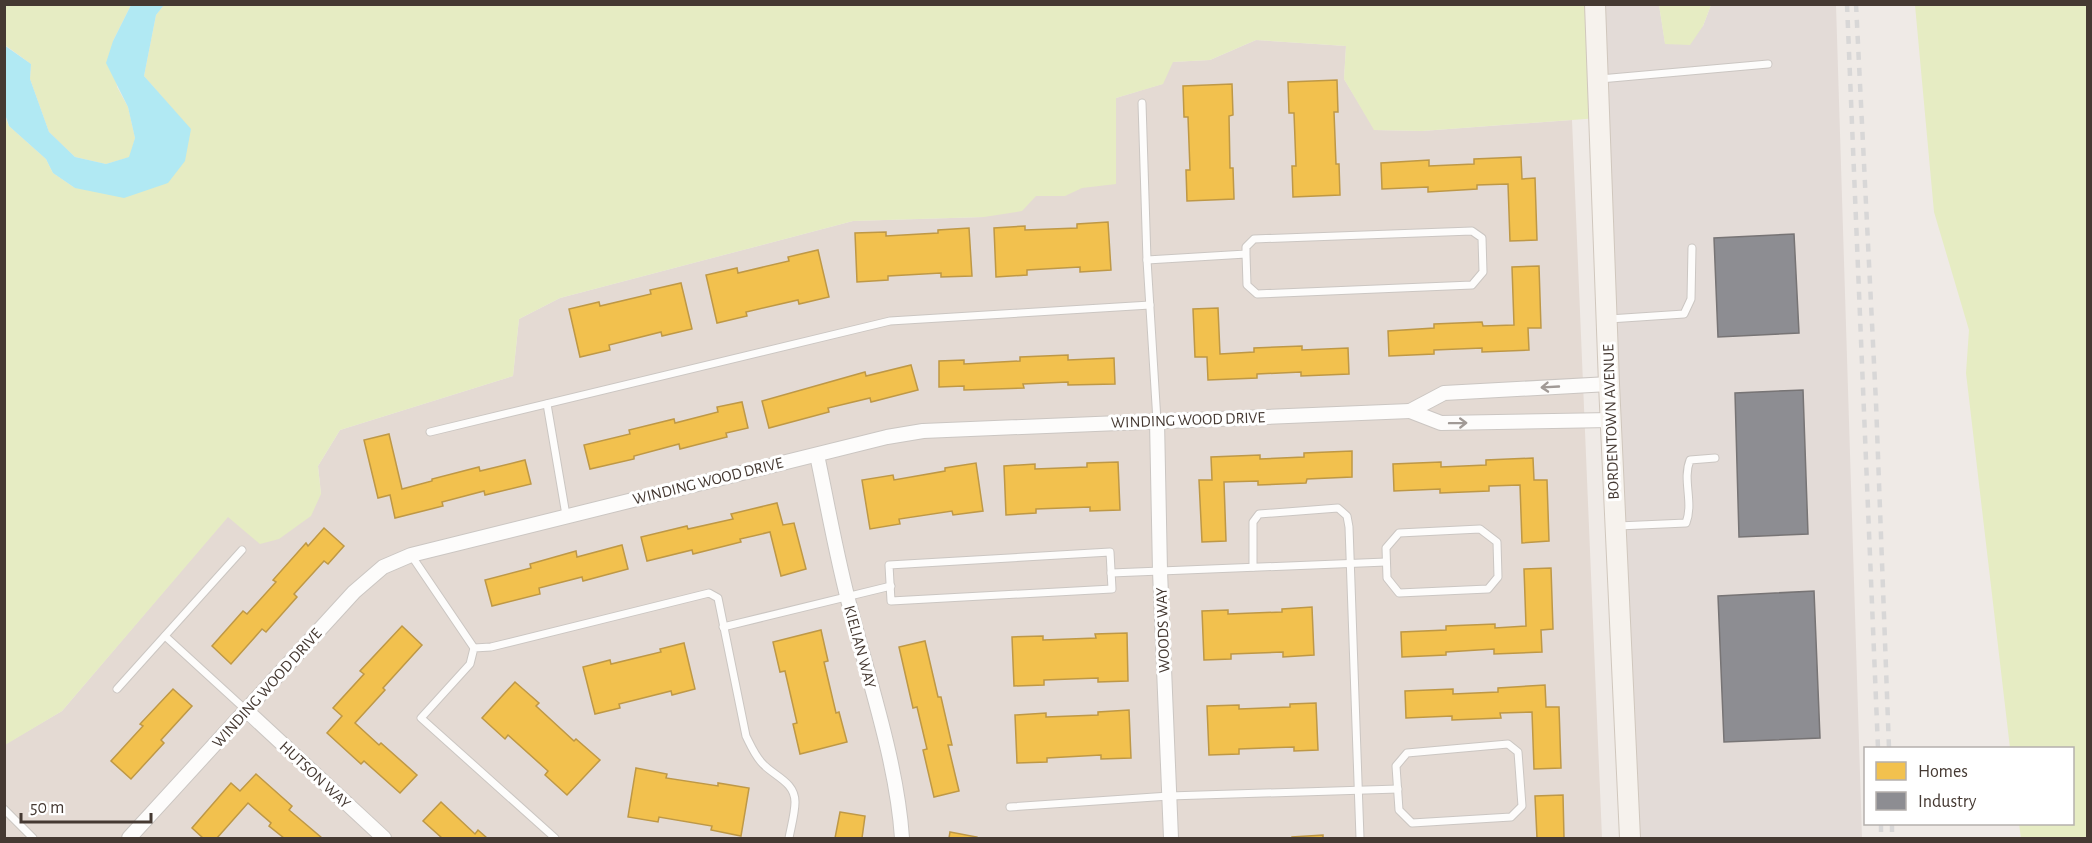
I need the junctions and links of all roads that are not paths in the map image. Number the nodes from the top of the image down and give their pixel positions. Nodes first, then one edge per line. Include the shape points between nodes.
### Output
1 (1595, 4) edge
2 (1768, 64) dead end
3 (1598, 79) junction
4 (1142, 103) dead end
5 (1692, 248) dead end
6 (1246, 254) junction
7 (1147, 260) junction
8 (1150, 305) junction
9 (1606, 320) junction
10 (1608, 384) junction
11 (547, 404) junction
12 (1410, 411) junction
13 (1611, 420) junction
14 (1157, 421) junction
15 (430, 432) dead end
16 (817, 455) junction
17 (1715, 458) dead end
18 (567, 515) junction
19 (1615, 527) junction
20 (242, 550) dead end
21 (411, 555) junction
22 (1386, 562) junction
23 (1350, 563) junction
24 (1253, 567) junction
25 (1160, 571) junction
26 (1112, 573) junction
27 (891, 586) junction
28 (847, 597) junction
29 (723, 627) junction
30 (165, 636) junction
31 (474, 648) junction
32 (117, 689) dead end
33 (247, 711) junction
34 (1398, 789) junction
35 (1357, 790) junction
36 (1169, 796) junction
37 (1010, 807) dead end
38 (4, 809) edge
39 (33, 838) edge
40 (129, 838) edge
41 (384, 838) edge
42 (555, 838) edge
43 (789, 838) edge
44 (902, 838) edge
45 (1171, 838) edge
46 (1360, 838) edge
47 (1630, 838) edge

1 - 3 main road, BORDENTOWN AVENUE
2 - 3 lane
3 - 9 main road, BORDENTOWN AVENUE
4 - 7 lane
5 - 9 lane via 1691,299 1684,314
6 - 6 lane via 1246,247 1254,238 1472,231 1482,238 1483,272 1472,285 1257,294 1247,285
6 - 7 lane
7 - 8 lane
8 - 11 lane via 890,321
8 - 14 lane
9 - 10 main road, BORDENTOWN AVENUE
10 -> 12 street, WINDING WOOD DRIVE via 1444,393
10 - 13 main road, BORDENTOWN AVENUE
11 - 15 lane
11 - 18 lane
12 -> 13 street, WINDING WOOD DRIVE via 1441,423
12 - 14 street, WINDING WOOD DRIVE
13 - 19 main road, BORDENTOWN AVENUE
14 - 16 street, WINDING WOOD DRIVE via 923,431
14 - 25 street, WOODS WAY
16 - 18 street, WINDING WOOD DRIVE
16 - 28 street, KIELIAN WAY
17 - 19 lane via 1690,460 1686,470 1686,523
18 - 21 street, WINDING WOOD DRIVE
19 - 47 main road, BORDENTOWN AVENUE
20 - 30 lane
21 - 31 lane
21 - 33 street, WINDING WOOD DRIVE via 382,567 368,579
22 - 22 lane via 1387,578 1399,593 1488,589 1498,577 1497,542 1480,529 1399,533 1386,548
22 - 23 lane
23 - 24 lane
23 - 24 lane via 1347,516 1338,508 1259,514 1253,522
23 - 35 lane
24 - 25 lane
25 - 26 lane
25 - 36 street, WOODS WAY
26 - 27 lane via 1112,589 891,602
26 - 27 lane via 1110,552 889,565
27 - 28 lane
28 - 29 lane
28 - 44 street, KIELIAN WAY via 884,734
29 - 31 lane via 718,598 709,593
29 - 43 lane via 746,736 756,756 793,791
30 - 32 lane
30 - 33 lane
31 - 42 lane via 470,664 421,718
33 - 40 street, WINDING WOOD DRIVE
33 - 41 street, HUTSON WAY
34 - 34 lane via 1399,810 1412,823 1511,817 1522,806 1518,752 1508,744 1407,753 1396,766
34 - 35 lane
35 - 36 lane
35 - 46 lane
36 - 37 lane
36 - 45 street, WOODS WAY
38 - 39 lane

